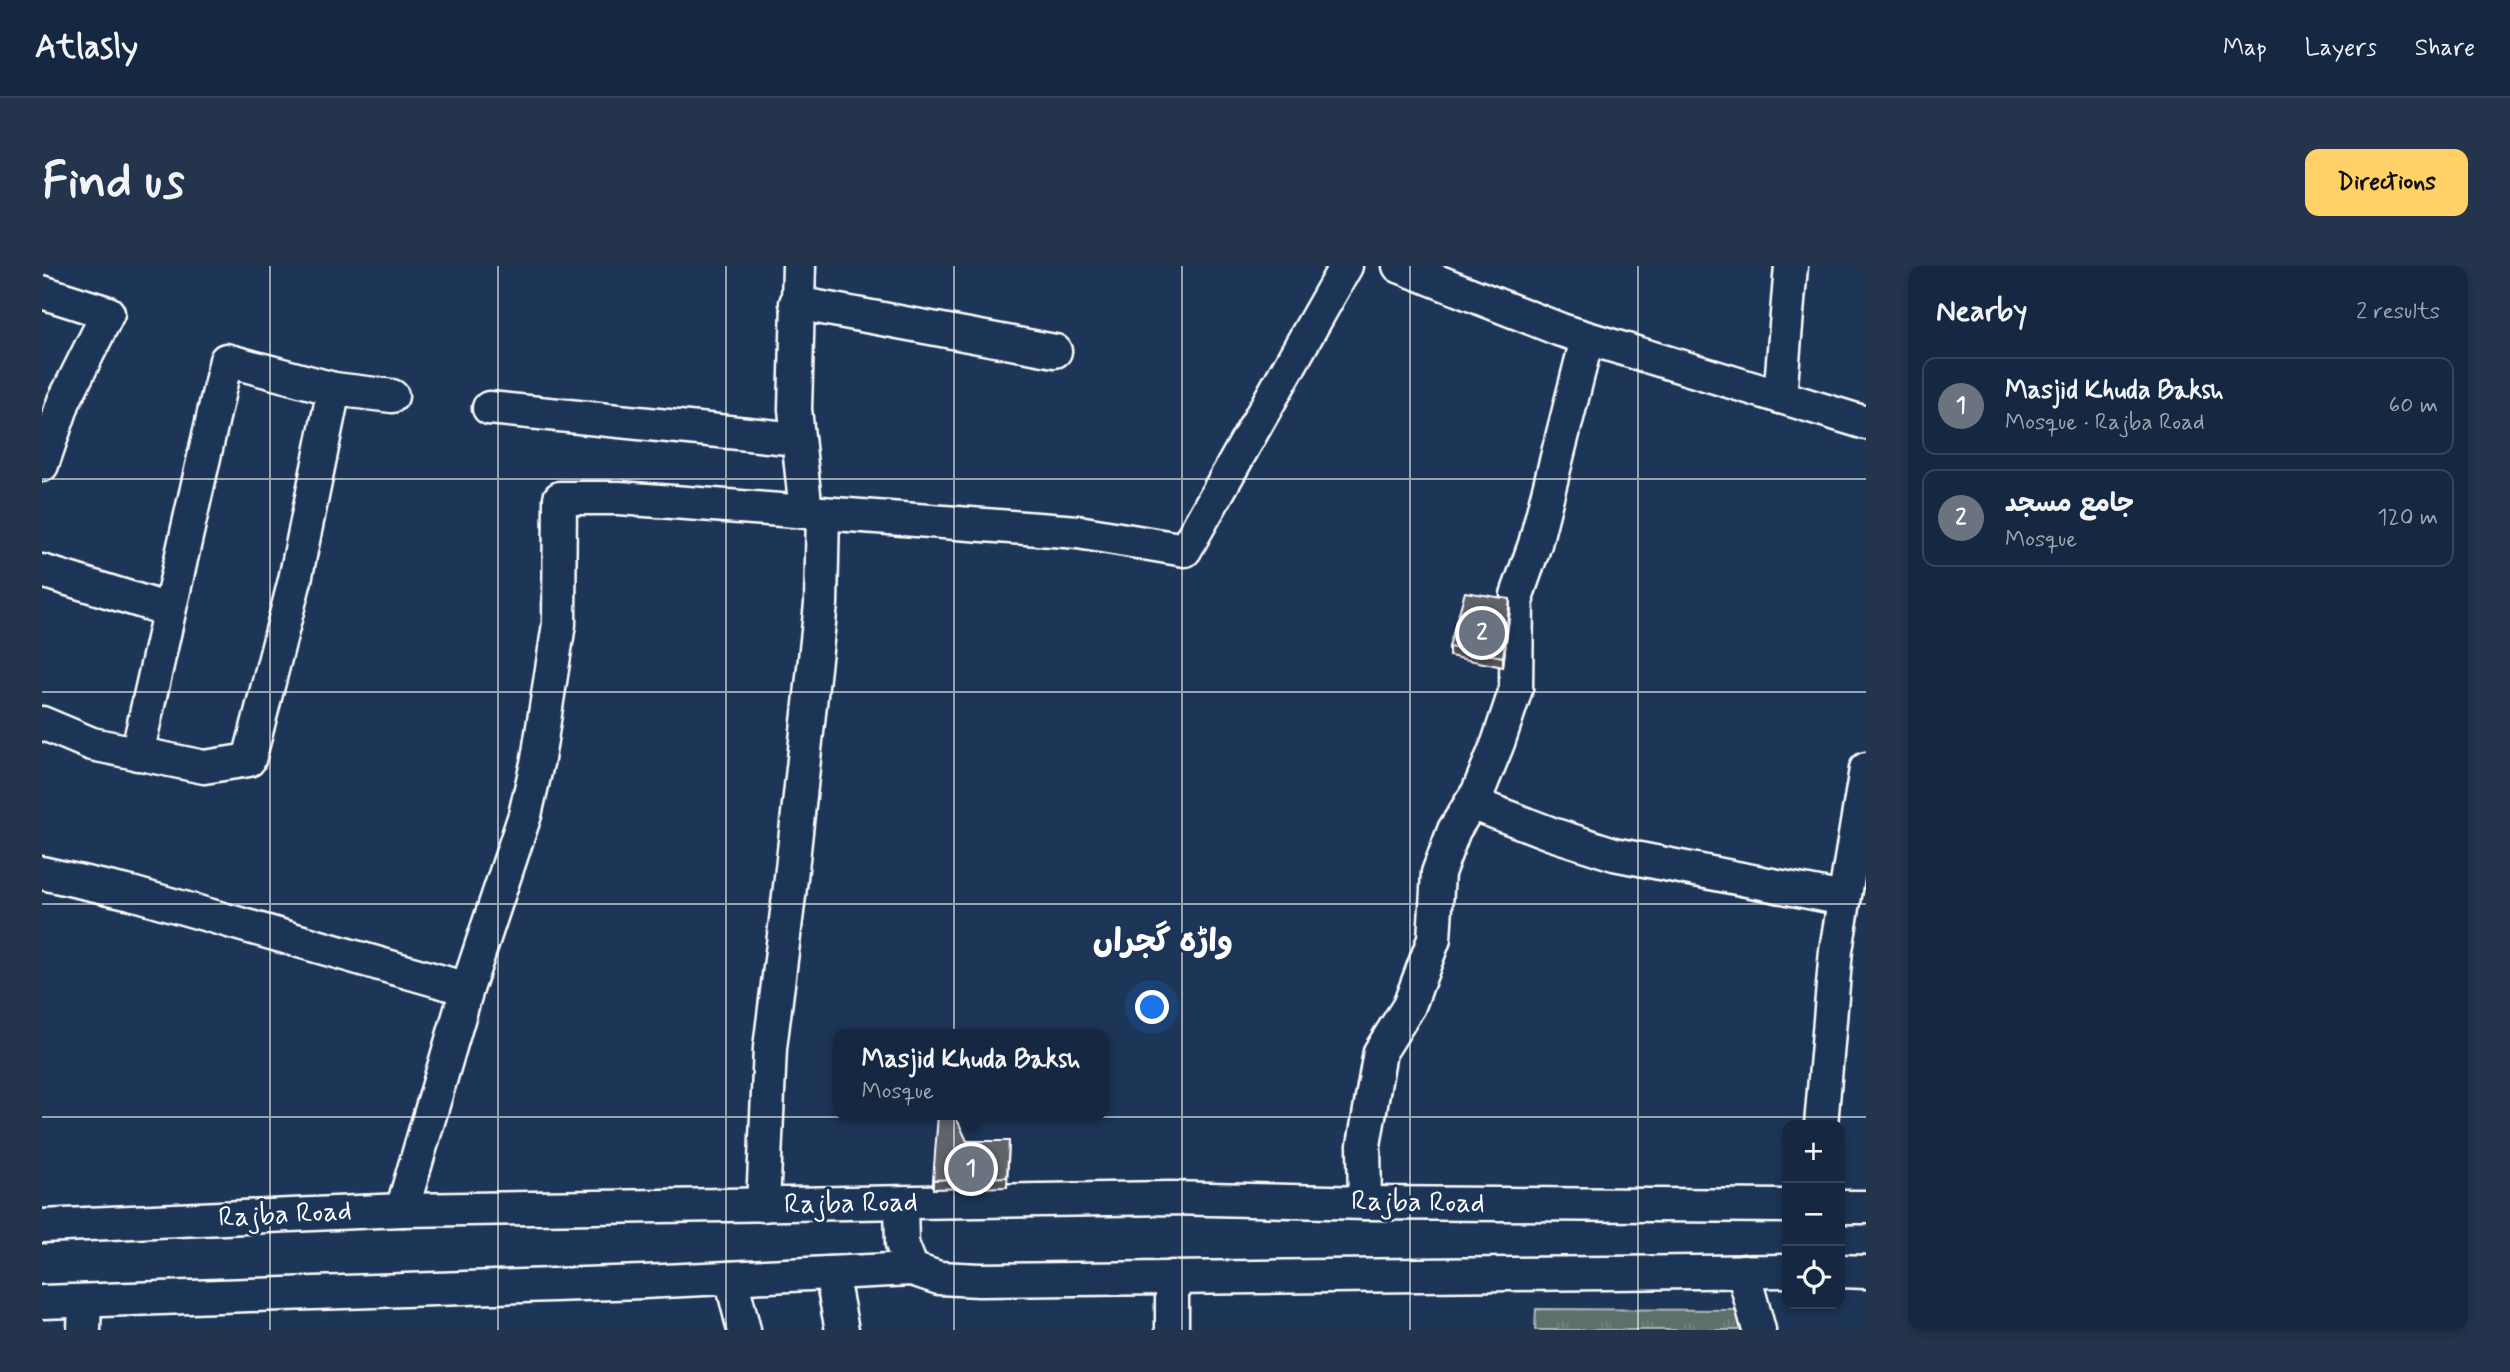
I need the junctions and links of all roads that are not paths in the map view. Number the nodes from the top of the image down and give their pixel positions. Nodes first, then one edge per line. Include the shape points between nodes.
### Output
1 (799, 266) edge
2 (1346, 266) edge
3 (1399, 266) edge
4 (1791, 266) edge
5 (42, 292) edge
6 (796, 303) junction
7 (1587, 338) junction
8 (1055, 351) dead end
9 (334, 389) junction
10 (392, 396) dead end
11 (1780, 397) junction
12 (489, 408) dead end
13 (1866, 423) edge
14 (798, 439) junction
15 (42, 465) edge
16 (815, 513) junction
17 (42, 571) edge
18 (169, 610) junction
19 (42, 723) edge
20 (137, 754) junction
21 (1866, 769) edge
22 (1471, 803) junction
23 (42, 873) edge
24 (1844, 899) junction
25 (467, 989) junction
26 (1821, 1120) edge
27 (1365, 1203) junction
28 (901, 1204) junction
29 (763, 1205) junction
30 (1782, 1206) edge
31 (1845, 1207) edge
32 (1866, 1207) edge
33 (402, 1210) junction
34 (42, 1226) edge
35 (1743, 1271) junction
36 (1782, 1271) edge
37 (1845, 1271) edge
38 (1866, 1272) edge
39 (831, 1273) junction
40 (926, 1273) junction
41 (1172, 1277) junction
42 (731, 1278) junction
43 (42, 1302) edge
44 (85, 1315) edge
45 (744, 1330) edge
46 (842, 1330) edge
47 (1172, 1330) edge
48 (1759, 1330) edge

1 - 6 street
2 - 16 street via 1185,550 1078,532
3 - 7 street
4 - 11 street
5 - 15 street via 108,313 64,401
6 - 8 street
6 - 14 street via 794,409
7 - 11 street
7 - 22 street via 1535,544 1517,595 1516,689
9 - 10 street
9 - 18 street via 226,360
9 - 20 street via 295,580 249,760 204,767
11 - 13 street
12 - 14 street
14 - 16 street
16 - 25 street via 560,498 558,624 538,759 525,816
16 - 29 street via 821,604 769,1048
17 - 18 street
18 - 20 street
19 - 20 street via 92,744
21 - 24 street
22 - 24 street via 1614,855
22 - 27 street via 1454,830 1438,873 1434,939 1409,1006 1380,1052 1364,1145
23 - 25 street via 131,893
24 - 26 street
25 - 33 street
27 - 28 street, Rajba Road via 1170,1198
27 - 30 street, Rajba Road
28 - 29 street, Rajba Road
28 - 40 street via 902,1244
29 - 33 street, Rajba Road
31 - 32 street
33 - 34 street, Rajba Road
35 - 36 street
35 - 41 street
35 - 48 street
37 - 38 street
39 - 40 street
39 - 42 street
39 - 46 street
40 - 41 street via 979,1280
41 - 47 street
42 - 44 street
42 - 45 street
43 - 44 street

